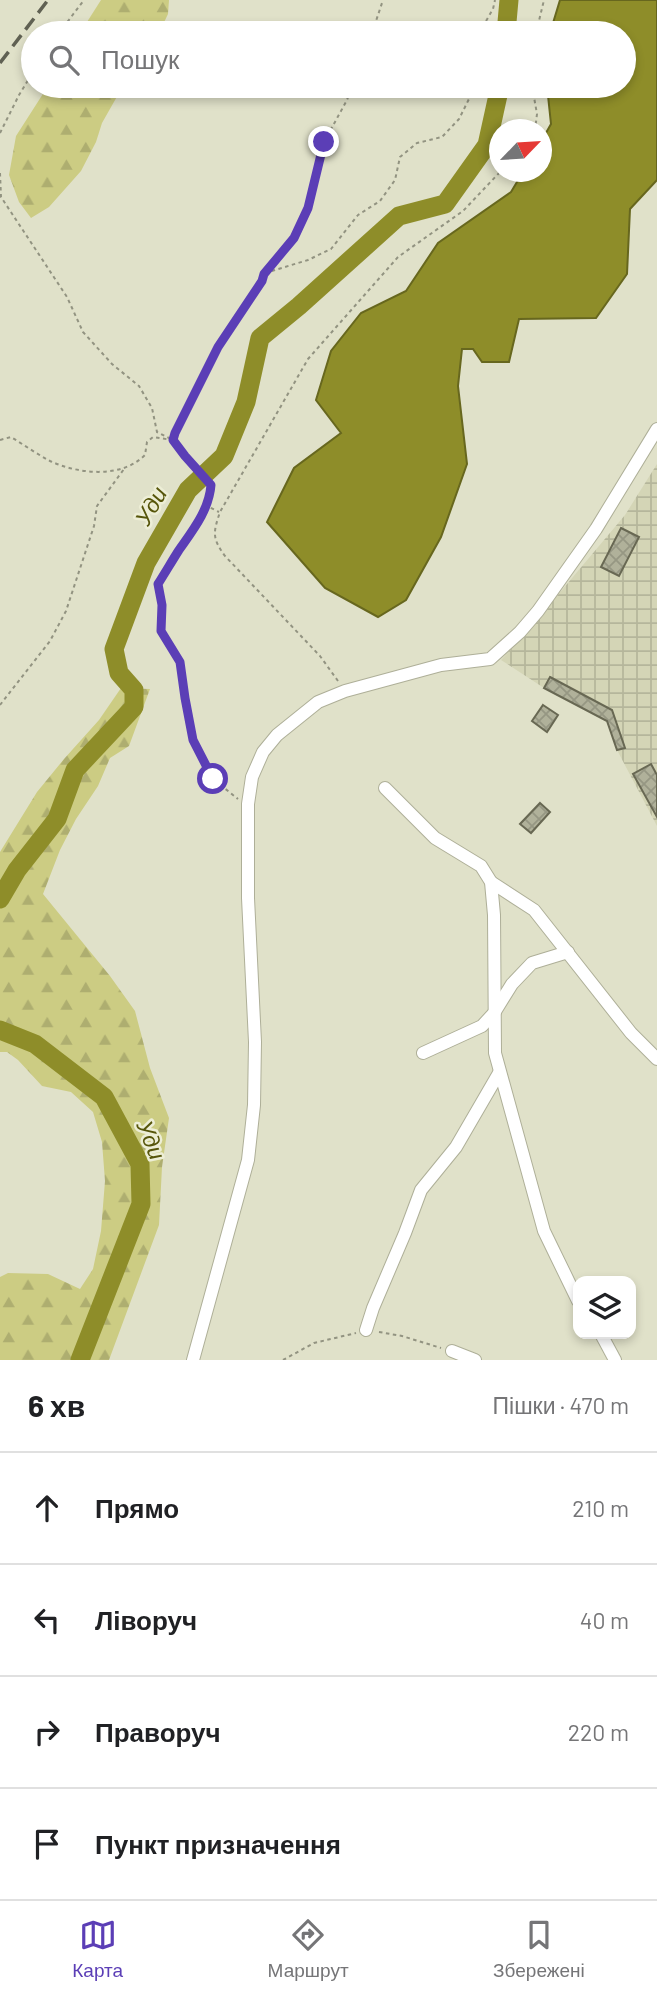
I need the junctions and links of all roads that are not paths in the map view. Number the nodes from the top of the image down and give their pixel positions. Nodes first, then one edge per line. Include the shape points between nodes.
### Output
1 (657, 429) edge
2 (385, 788) dead end
3 (491, 882) junction
4 (568, 952) junction
5 (495, 1013) junction
6 (424, 1053) dead end
7 (657, 1059) edge
8 (499, 1073) junction
9 (573, 1291) edge
10 (366, 1330) dead end
11 (604, 1339) edge
12 (452, 1351) dead end
13 (193, 1360) edge
14 (475, 1360) edge
15 (615, 1360) edge

1 - 13 street via 596,529 538,611 490,659 441,666 318,702 263,752 251,777 248,804 255,1042 248,1160
2 - 3 street via 435,838 481,866
3 - 4 street via 534,910
3 - 5 street
4 - 5 street via 532,963 512,984
4 - 7 street
5 - 6 street via 482,1026
5 - 8 street
8 - 9 street via 544,1231
8 - 10 street via 456,1147 421,1190
11 - 15 street
12 - 14 street

